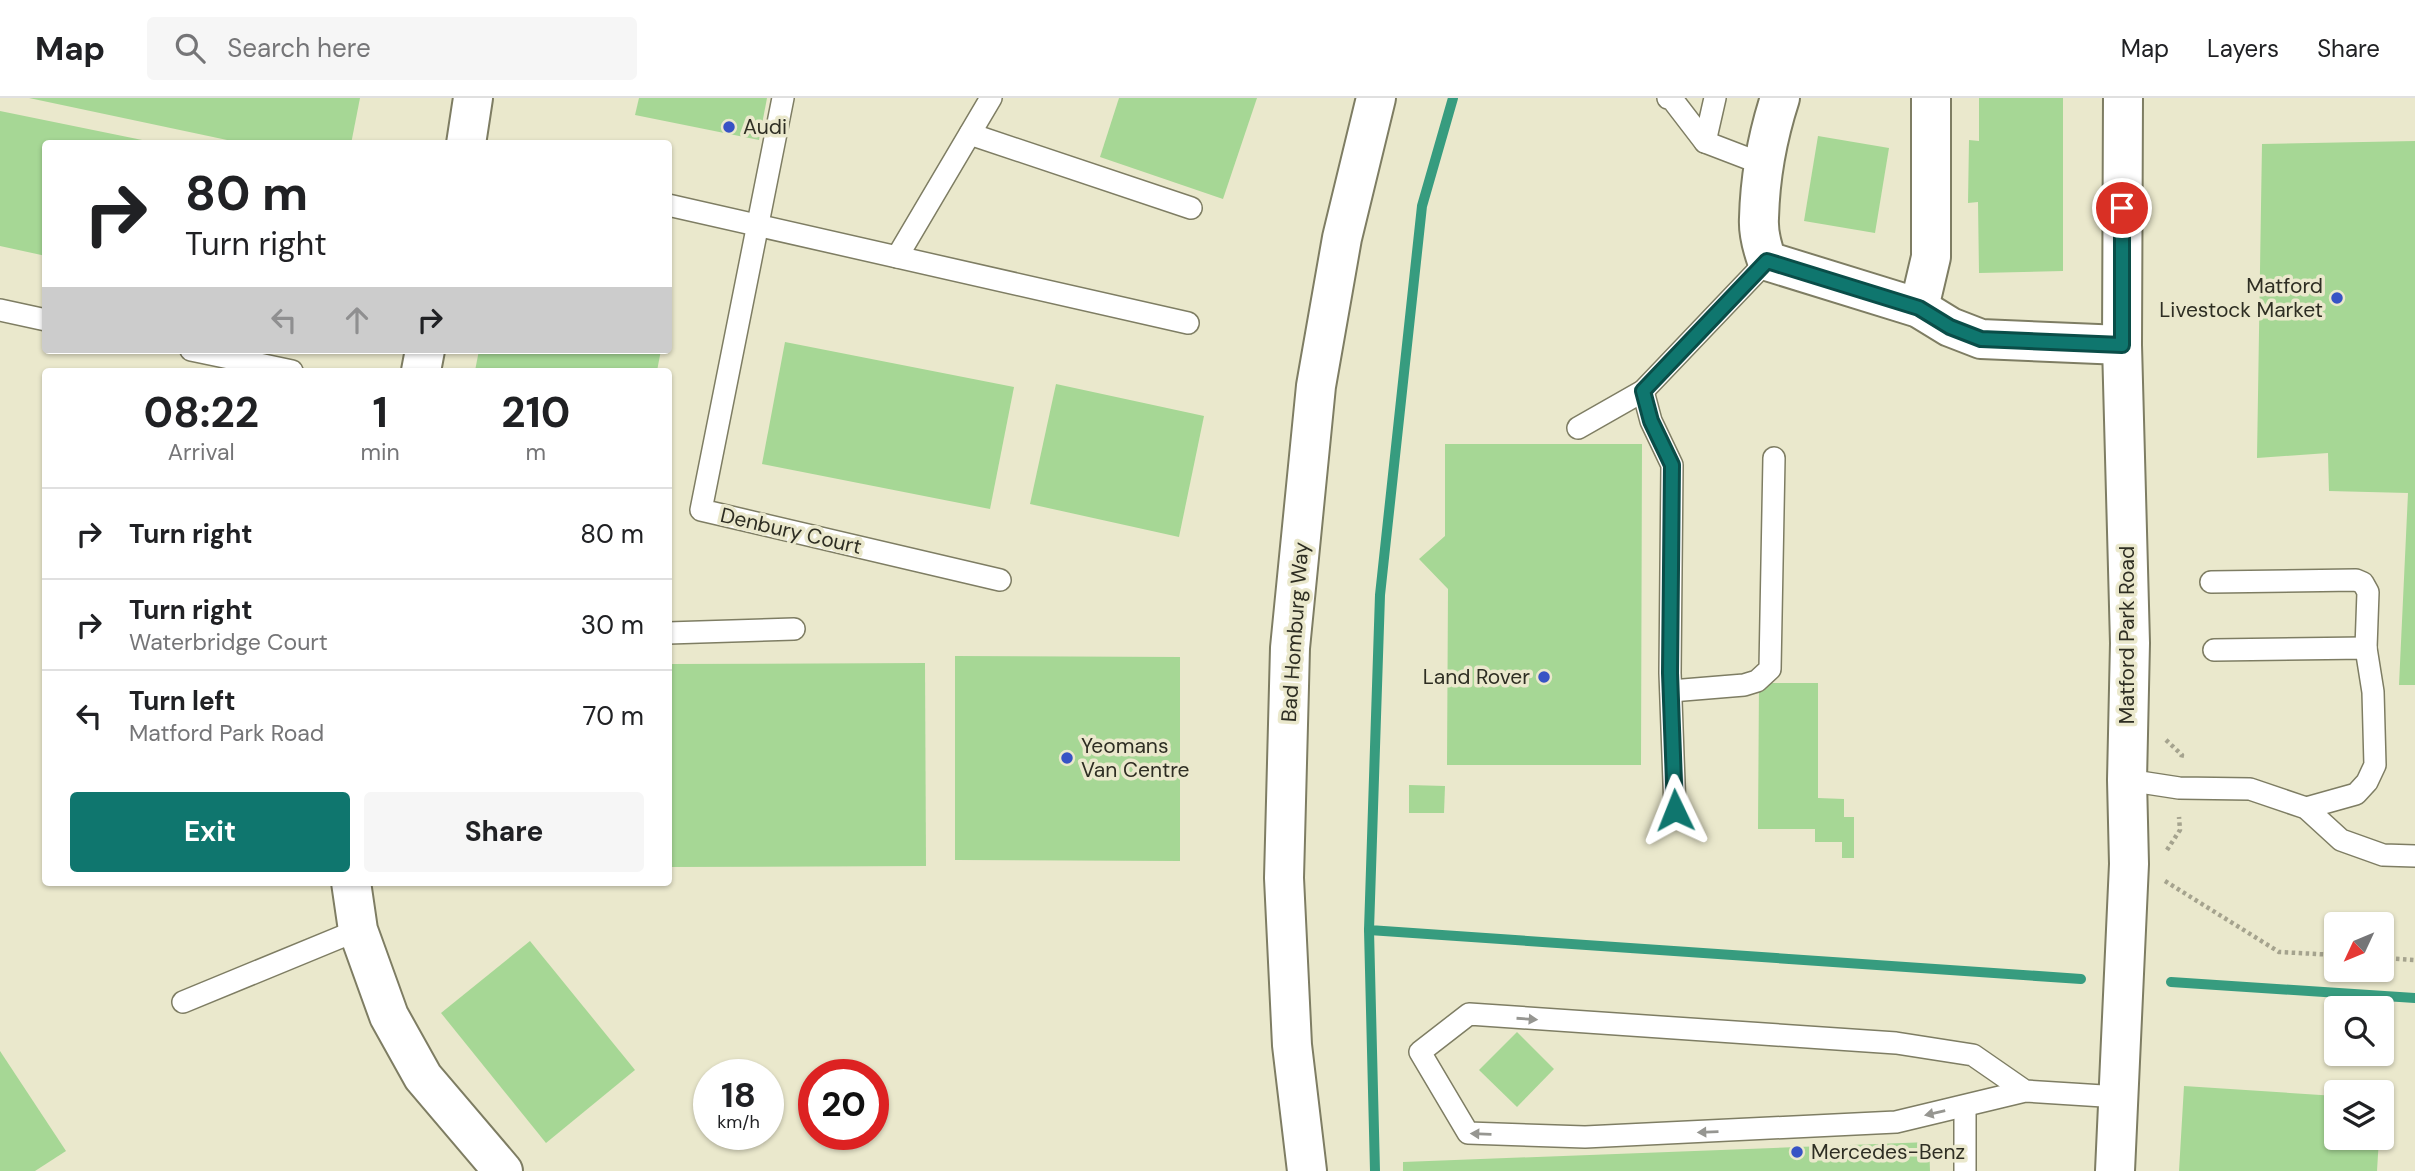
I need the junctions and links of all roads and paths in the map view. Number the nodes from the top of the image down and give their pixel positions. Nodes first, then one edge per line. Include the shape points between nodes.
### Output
1 (473, 98) edge
2 (783, 98) edge
3 (991, 98) edge
4 (1377, 98) edge
5 (1668, 98) edge
6 (1715, 98) edge
7 (1780, 98) edge
8 (1931, 98) edge
9 (2123, 98) edge
10 (970, 134) junction
11 (467, 140) edge
12 (1705, 142) junction
13 (1765, 166) junction
14 (672, 206) edge
15 (1191, 208) dead end
16 (757, 225) junction
17 (897, 257) junction
18 (1767, 261) junction
19 (1919, 308) junction
20 (0, 310) edge
21 (42, 319) edge
22 (1188, 323) dead end
23 (2122, 345) junction
24 (210, 354) edge
25 (278, 368) edge
26 (1643, 391) junction
27 (1578, 428) dead end
28 (1774, 458) dead end
29 (1000, 580) dead end
30 (2211, 582) dead end
31 (794, 629) dead end
32 (672, 633) edge
33 (2366, 648) junction
34 (2214, 650) dead end
35 (1671, 691) junction
36 (2127, 780) junction
37 (2306, 808) junction
38 (1675, 810) dead end
39 (2415, 856) edge
40 (2129, 863) junction
41 (352, 886) edge
42 (358, 930) junction
43 (2324, 954) edge
44 (2394, 959) edge
45 (2415, 960) edge
46 (183, 1002) dead end
47 (2025, 1091) junction
48 (2119, 1097) junction
49 (1965, 1106) junction
50 (503, 1171) edge
51 (1307, 1171) edge
52 (1965, 1171) edge
53 (2115, 1171) edge

1 - 11 street
2 - 16 lane
3 - 10 lane
4 - 51 street, Bad Homburg Way via 1342,238 1316,386 1290,648 1284,878 1292,1045
5 - 12 lane
6 - 12 lane
7 - 13 street
8 - 19 street via 1931,257
9 - 23 street, Matford Park Road
10 - 15 lane
10 - 17 lane
12 - 13 lane
13 - 18 street via 1758,219
14 - 16 lane
16 - 17 lane
16 - 29 lane, Denbury Court via 701,510
17 - 22 lane
18 - 19 street
18 - 26 lane
19 - 23 street via 1981,339
20 - 21 lane
23 - 36 street, Matford Park Road via 2130,643
24 - 25 lane
26 - 27 lane
26 - 35 lane via 1672,465
28 - 35 lane via 1770,669 1744,685
30 - 33 lane via 2356,580 2368,592
31 - 32 lane
33 - 34 lane
33 - 37 lane via 2373,692 2375,765 2356,794
35 - 38 lane
36 - 37 lane via 2179,788 2250,789
36 - 40 street, Matford Park Road
37 - 39 lane via 2341,840 2383,855
40 - 43 path via 2153,873 2279,952
40 - 48 street, Matford Park Road
41 - 42 street
42 - 46 lane
42 - 50 street via 389,1016 423,1077
44 - 45 path
47 - 48 lane
47 - 49 lane
49 -> 47 lane via 1896,1122 1585,1137 1468,1133 1420,1052 1469,1014 1896,1043 1973,1055
48 - 53 street, Matford Park Road
49 - 52 lane

